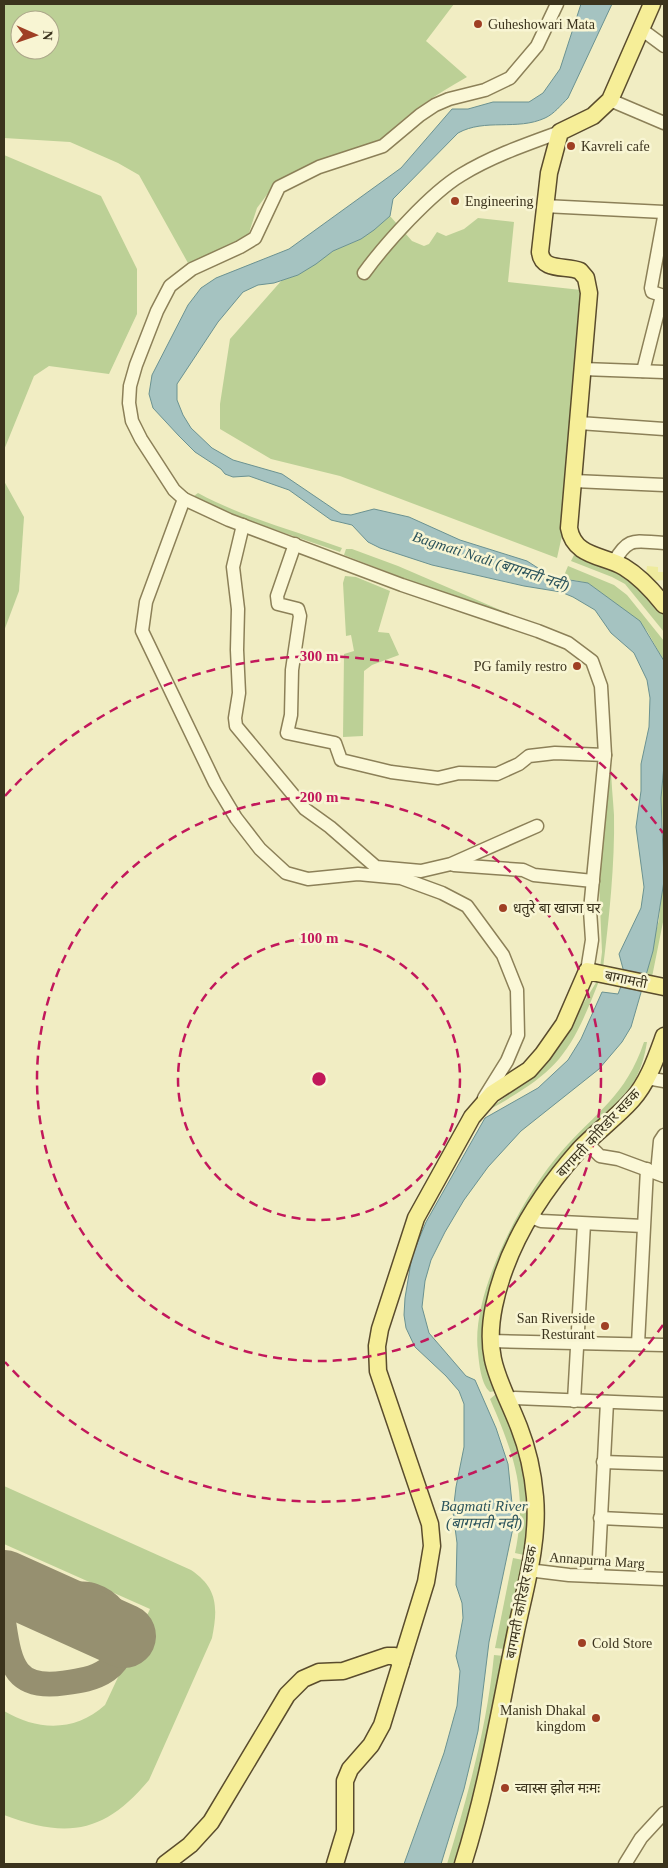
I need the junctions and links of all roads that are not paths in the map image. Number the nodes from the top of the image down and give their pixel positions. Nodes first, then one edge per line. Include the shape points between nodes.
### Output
1 (557, 4) edge
2 (652, 4) edge
3 (641, 29) junction
4 (664, 46) edge
5 (610, 100) junction
6 (664, 123) edge
7 (560, 132) junction
8 (544, 206) junction
9 (664, 212) edge
10 (664, 217) edge
11 (662, 233) edge
12 (364, 273) dead end
13 (663, 296) edge
14 (583, 369) junction
15 (643, 371) junction
16 (664, 372) edge
17 (578, 424) junction
18 (664, 429) edge
19 (574, 482) junction
20 (664, 485) edge
21 (184, 500) junction
22 (243, 525) junction
23 (664, 543) edge
24 (295, 544) junction
25 (614, 562) junction
26 (664, 605) edge
27 (605, 755) junction
28 (537, 826) dead end
29 (451, 864) junction
30 (593, 881) junction
31 (587, 971) junction
32 (664, 987) edge
33 (664, 1036) edge
34 (647, 1078) junction
35 (664, 1081) edge
36 (472, 1116) junction
37 (664, 1134) edge
38 (586, 1142) junction
39 (656, 1173) edge
40 (531, 1216) junction
41 (584, 1224) junction
42 (643, 1226) junction
43 (492, 1340) junction
44 (578, 1342) junction
45 (638, 1344) junction
46 (664, 1345) edge
47 (574, 1401) junction
48 (607, 1402) junction
49 (508, 1403) junction
50 (664, 1404) edge
51 (603, 1462) junction
52 (664, 1464) edge
53 (600, 1518) junction
54 (664, 1521) edge
55 (528, 1570) junction
56 (598, 1576) junction
57 (664, 1579) edge
58 (401, 1663) junction
59 (664, 1813) edge
60 (165, 1864) edge
61 (335, 1864) edge
62 (463, 1864) edge
63 (625, 1864) edge

1 - 21 street via 537,46 510,78 486,90 435,105 384,146 319,167 279,187 254,238 240,248 192,269 170,286 136,365 129,403 132,421 141,439
2 - 3 main road
3 - 4 street
3 - 5 main road
5 - 6 street
5 - 7 main road via 593,116
7 - 8 main road via 548,173
7 - 12 street via 484,162 454,180 420,210
8 - 9 street
8 - 14 main road via 542,260 553,266 580,271 587,282 589,293
10 - 11 street
11 - 13 street via 651,288 652,292
13 - 15 street
14 - 15 street
14 - 17 main road
15 - 16 street
17 - 18 street
17 - 19 main road
19 - 20 street
19 - 25 main road via 569,528 577,547
21 - 22 street
21 - 36 street via 146,602 142,631 215,783 236,818 276,866 296,876 308,879 358,874 392,877 423,885 450,897 467,906 503,955 517,990 518,1036 507,1061
22 - 24 street
22 - 29 street via 233,567 238,609 239,693 235,718 241,735 267,761 305,810 376,867 421,871
23 - 25 street via 632,542 625,545
24 - 27 street via 418,591 538,631 581,651 592,661 601,686
24 - 27 street via 277,596 278,604 298,609 300,616 287,733 335,743 341,760 356,765 438,778 459,773 497,774 528,756 555,753
25 - 26 main road via 634,573
27 - 30 street
28 - 29 street
29 - 30 street via 523,870 534,875
30 - 31 street via 590,910 592,940
31 - 32 main road, बागामती
31 - 36 main road via 564,1024 543,1054 529,1070 492,1094
33 - 34 main road, बागमती कोरिडोर सडक
34 - 35 street
34 - 38 main road, बागमती कोरिडोर सडक via 633,1099
36 - 58 main road via 416,1218 377,1346 378,1370 432,1535 429,1567
37 - 39 street via 660,1141
38 - 39 street via 600,1156
38 - 40 main road, बागमती कोरिडोर सडक
39 - 42 street
40 - 41 street via 541,1222
40 - 43 main road, बागमती कोरिडोर सडक via 516,1242 500,1282 492,1315
41 - 42 street
41 - 44 street
42 - 45 street
43 - 44 street
43 - 49 main road, बागमती कोरिडोर सडक via 496,1376
44 - 45 street
44 - 47 street
45 - 46 street
47 - 48 street
47 - 49 street via 515,1398
48 - 50 street
48 - 51 street
49 - 55 main road, बागमती कोरिडोर सडक via 527,1450 535,1498 535,1530
51 - 52 street
51 - 53 street
53 - 54 street
53 - 56 street
55 - 56 street, Annapurna Marg
55 - 62 main road, बागमती कोरिडोर सडक via 477,1818
56 - 57 street, Annapurna Marg
58 - 60 main road via 395,1656 386,1656 343,1671 319,1672 303,1679 287,1695 211,1822 190,1845
58 - 61 main road via 382,1725 345,1781 345,1831
59 - 63 street via 641,1838

